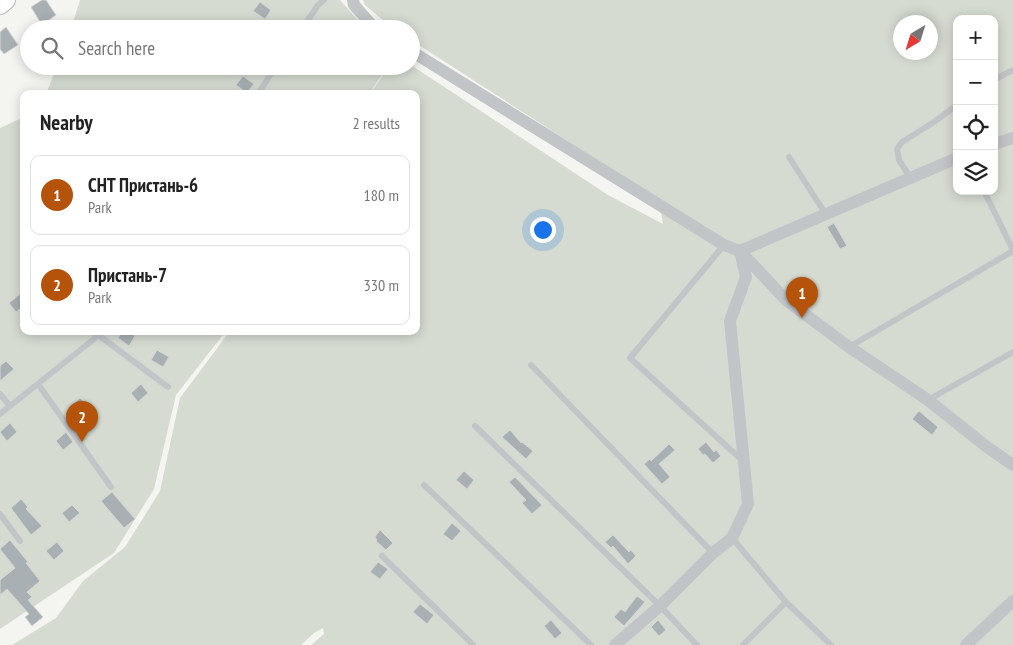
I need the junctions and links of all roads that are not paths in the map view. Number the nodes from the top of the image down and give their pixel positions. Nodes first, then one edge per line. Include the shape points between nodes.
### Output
1 (6, 0) edge
2 (324, 0) edge
3 (353, 0) edge
4 (0, 5) edge
5 (308, 20) edge
6 (367, 20) edge
7 (420, 57) edge
8 (1013, 70) edge
9 (270, 75) edge
10 (998, 78) edge
11 (261, 90) edge
12 (953, 108) edge
13 (1013, 138) edge
14 (998, 143) edge
15 (789, 157) dead end
16 (953, 160) edge
17 (910, 177) junction
18 (986, 195) edge
19 (826, 213) junction
20 (724, 245) junction
21 (1013, 250) edge
22 (740, 251) junction
23 (96, 335) edge
24 (102, 335) edge
25 (849, 347) junction
26 (1013, 352) edge
27 (531, 365) dead end
28 (38, 384) junction
29 (168, 387) dead end
30 (0, 394) edge
31 (928, 400) junction
32 (10, 406) junction
33 (0, 414) edge
34 (475, 426) dead end
35 (987, 447) junction
36 (1013, 453) edge
37 (744, 462) junction
38 (1013, 465) edge
39 (424, 484) dead end
40 (111, 487) dead end
41 (0, 514) edge
42 (732, 538) junction
43 (20, 541) dead end
44 (714, 554) junction
45 (382, 556) dead end
46 (1013, 601) edge
47 (786, 602) junction
48 (660, 606) junction
49 (474, 645) edge
50 (591, 645) edge
51 (614, 645) edge
52 (697, 645) edge
53 (742, 645) edge
54 (831, 645) edge
55 (966, 645) edge

1 - 4 street
2 - 5 lane
3 - 6 street
7 - 20 street
8 - 10 lane
9 - 11 lane
12 - 17 lane via 902,142 897,149 899,160
13 - 14 street
15 - 19 lane
16 - 17 street
17 - 19 street
18 - 21 lane
19 - 22 street
20 - 22 street
20 - 37 lane via 630,358
21 - 25 lane
22 - 25 street via 787,301
22 - 37 street via 746,277 730,321
23 - 28 lane
24 - 29 lane
25 - 31 street
26 - 31 lane
27 - 44 lane
28 - 32 lane
28 - 40 lane
30 - 32 lane
31 - 35 street
32 - 33 lane
34 - 48 lane
35 - 36 street
35 - 38 street
37 - 42 street via 748,504
39 - 50 lane
41 - 43 lane
42 - 44 street
42 - 47 lane
44 - 48 street
45 - 49 lane
46 - 55 street
47 - 53 lane
47 - 54 lane
48 - 51 street
48 - 52 lane

